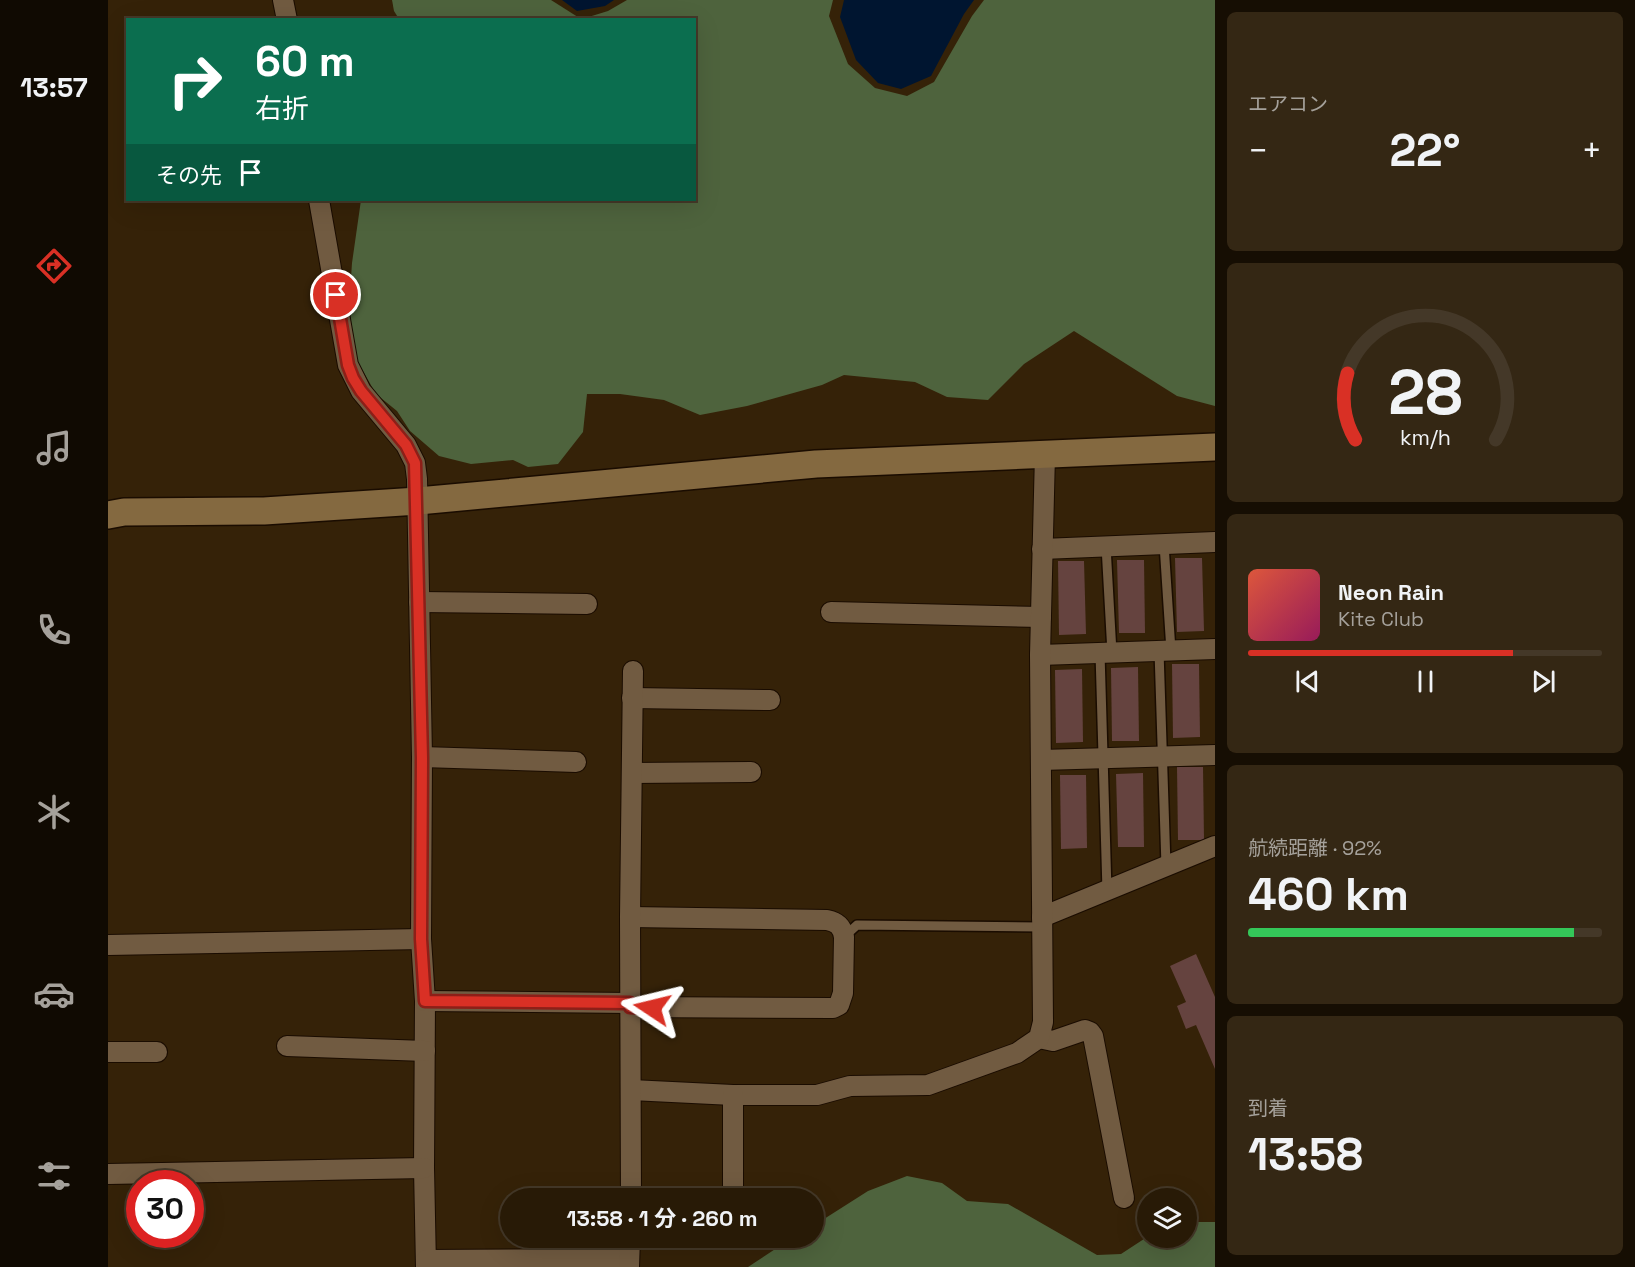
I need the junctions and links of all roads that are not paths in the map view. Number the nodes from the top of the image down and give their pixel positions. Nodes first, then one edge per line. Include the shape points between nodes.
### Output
1 (283, 0) edge
2 (287, 18) edge
3 (319, 201) edge
4 (1215, 447) edge
5 (1045, 454) junction
6 (418, 501) junction
7 (108, 514) edge
8 (1215, 542) edge
9 (1164, 544) junction
10 (1106, 546) junction
11 (1042, 549) junction
12 (419, 602) junction
13 (587, 604) dead end
14 (831, 612) dead end
15 (1041, 617) junction
16 (1215, 649) edge
17 (1165, 651) junction
18 (1106, 653) junction
19 (1040, 655) junction
20 (633, 671) dead end
21 (632, 698) junction
22 (770, 700) dead end
23 (1215, 755) edge
24 (1162, 757) junction
25 (422, 758) junction
26 (1103, 758) junction
27 (1041, 760) junction
28 (576, 762) dead end
29 (632, 772) junction
30 (751, 772) dead end
31 (1215, 846) edge
32 (1166, 866) junction
33 (1107, 891) junction
34 (630, 917) junction
35 (1042, 922) junction
36 (844, 937) junction
37 (421, 939) junction
38 (108, 945) edge
39 (425, 1001) junction
40 (630, 1005) junction
41 (1039, 1038) junction
42 (287, 1046) dead end
43 (424, 1051) junction
44 (108, 1052) edge
45 (157, 1052) dead end
46 (631, 1090) junction
47 (733, 1095) junction
48 (424, 1168) junction
49 (108, 1174) edge
50 (631, 1188) edge
51 (733, 1188) edge
52 (1124, 1198) dead end
53 (630, 1248) edge
54 (629, 1263) edge
55 (426, 1264) edge

1 - 2 street
3 - 6 street via 348,365 361,391 406,445 415,463
4 - 5 street
5 - 6 street via 816,464
5 - 11 street
6 - 7 street
6 - 12 street
8 - 9 street
9 - 10 street
9 - 17 lane
10 - 11 street
10 - 18 lane
11 - 15 street
12 - 13 street
12 - 25 street
14 - 15 street
15 - 19 street
16 - 17 street
17 - 18 street
17 - 24 lane
18 - 19 street
18 - 26 lane
19 - 27 street
20 - 21 street
21 - 22 street
21 - 29 street
23 - 24 street
24 - 26 street
24 - 32 lane
25 - 28 street
25 - 37 street
26 - 27 street
26 - 33 lane
27 - 35 street
29 - 30 street
29 - 34 street
31 - 32 street
32 - 33 street
33 - 35 street
34 - 36 street via 827,920 838,924
34 - 40 street
35 - 36 lane via 856,925
35 - 41 street
36 - 40 street via 843,993 839,1005 833,1008
37 - 38 street
37 - 39 street
39 - 40 street
39 - 43 street
40 - 46 street
41 - 47 street via 1017,1053 928,1085 850,1086 818,1095
41 - 52 street via 1053,1041 1085,1030 1093,1036
42 - 43 street
43 - 48 street
44 - 45 street
46 - 47 street
46 - 50 street
47 - 51 street
48 - 49 street
48 - 55 street
53 - 54 street
54 - 55 street

